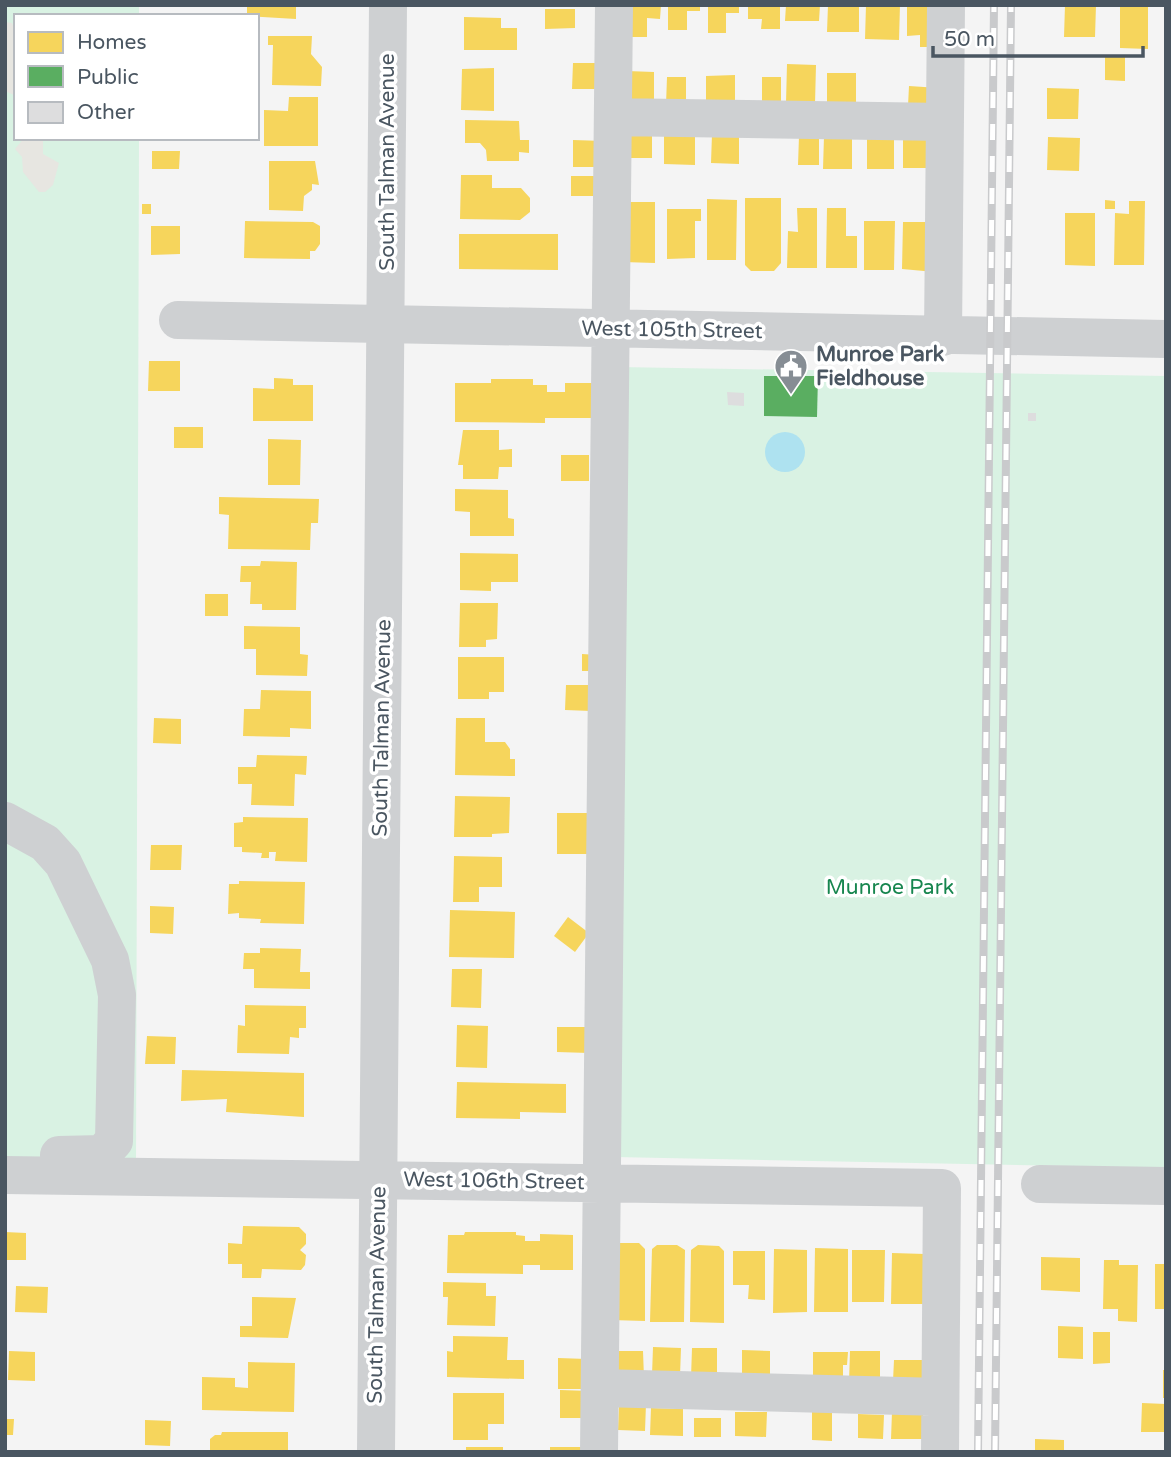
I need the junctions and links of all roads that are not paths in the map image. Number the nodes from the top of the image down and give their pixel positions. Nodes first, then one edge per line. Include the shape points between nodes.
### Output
1 (388, 5) edge
2 (614, 5) edge
3 (946, 5) edge
4 (613, 117) junction
5 (945, 122) junction
6 (178, 320) dead end
7 (385, 324) junction
8 (612, 328) junction
9 (943, 337) junction
10 (1166, 340) edge
11 (5, 821) edge
12 (5, 1155) edge
13 (5, 1175) edge
14 (378, 1179) junction
15 (603, 1182) junction
16 (1040, 1184) dead end
17 (1166, 1186) edge
18 (600, 1388) junction
19 (940, 1396) junction
20 (376, 1452) edge
21 (600, 1452) edge
22 (940, 1452) edge

1 - 7 street, South Talman Avenue
2 - 4 street
3 - 5 street
4 - 5 street
4 - 8 street
5 - 9 street
6 - 7 street, West 105th Street
7 - 8 street, West 105th Street
7 - 14 street, South Talman Avenue
8 - 9 street, West 105th Street
8 - 15 street
9 - 10 street, West 105th Street
11 - 12 street via 45,843 63,863 110,960 117,995 116,1131 110,1149 89,1156
13 - 14 street, West 106th Street
14 - 15 street, West 106th Street
14 - 20 street, South Talman Avenue
15 - 18 street
15 - 19 street, West 106th Street via 942,1188
16 - 17 street
18 - 19 street
18 - 21 street
19 - 22 street

